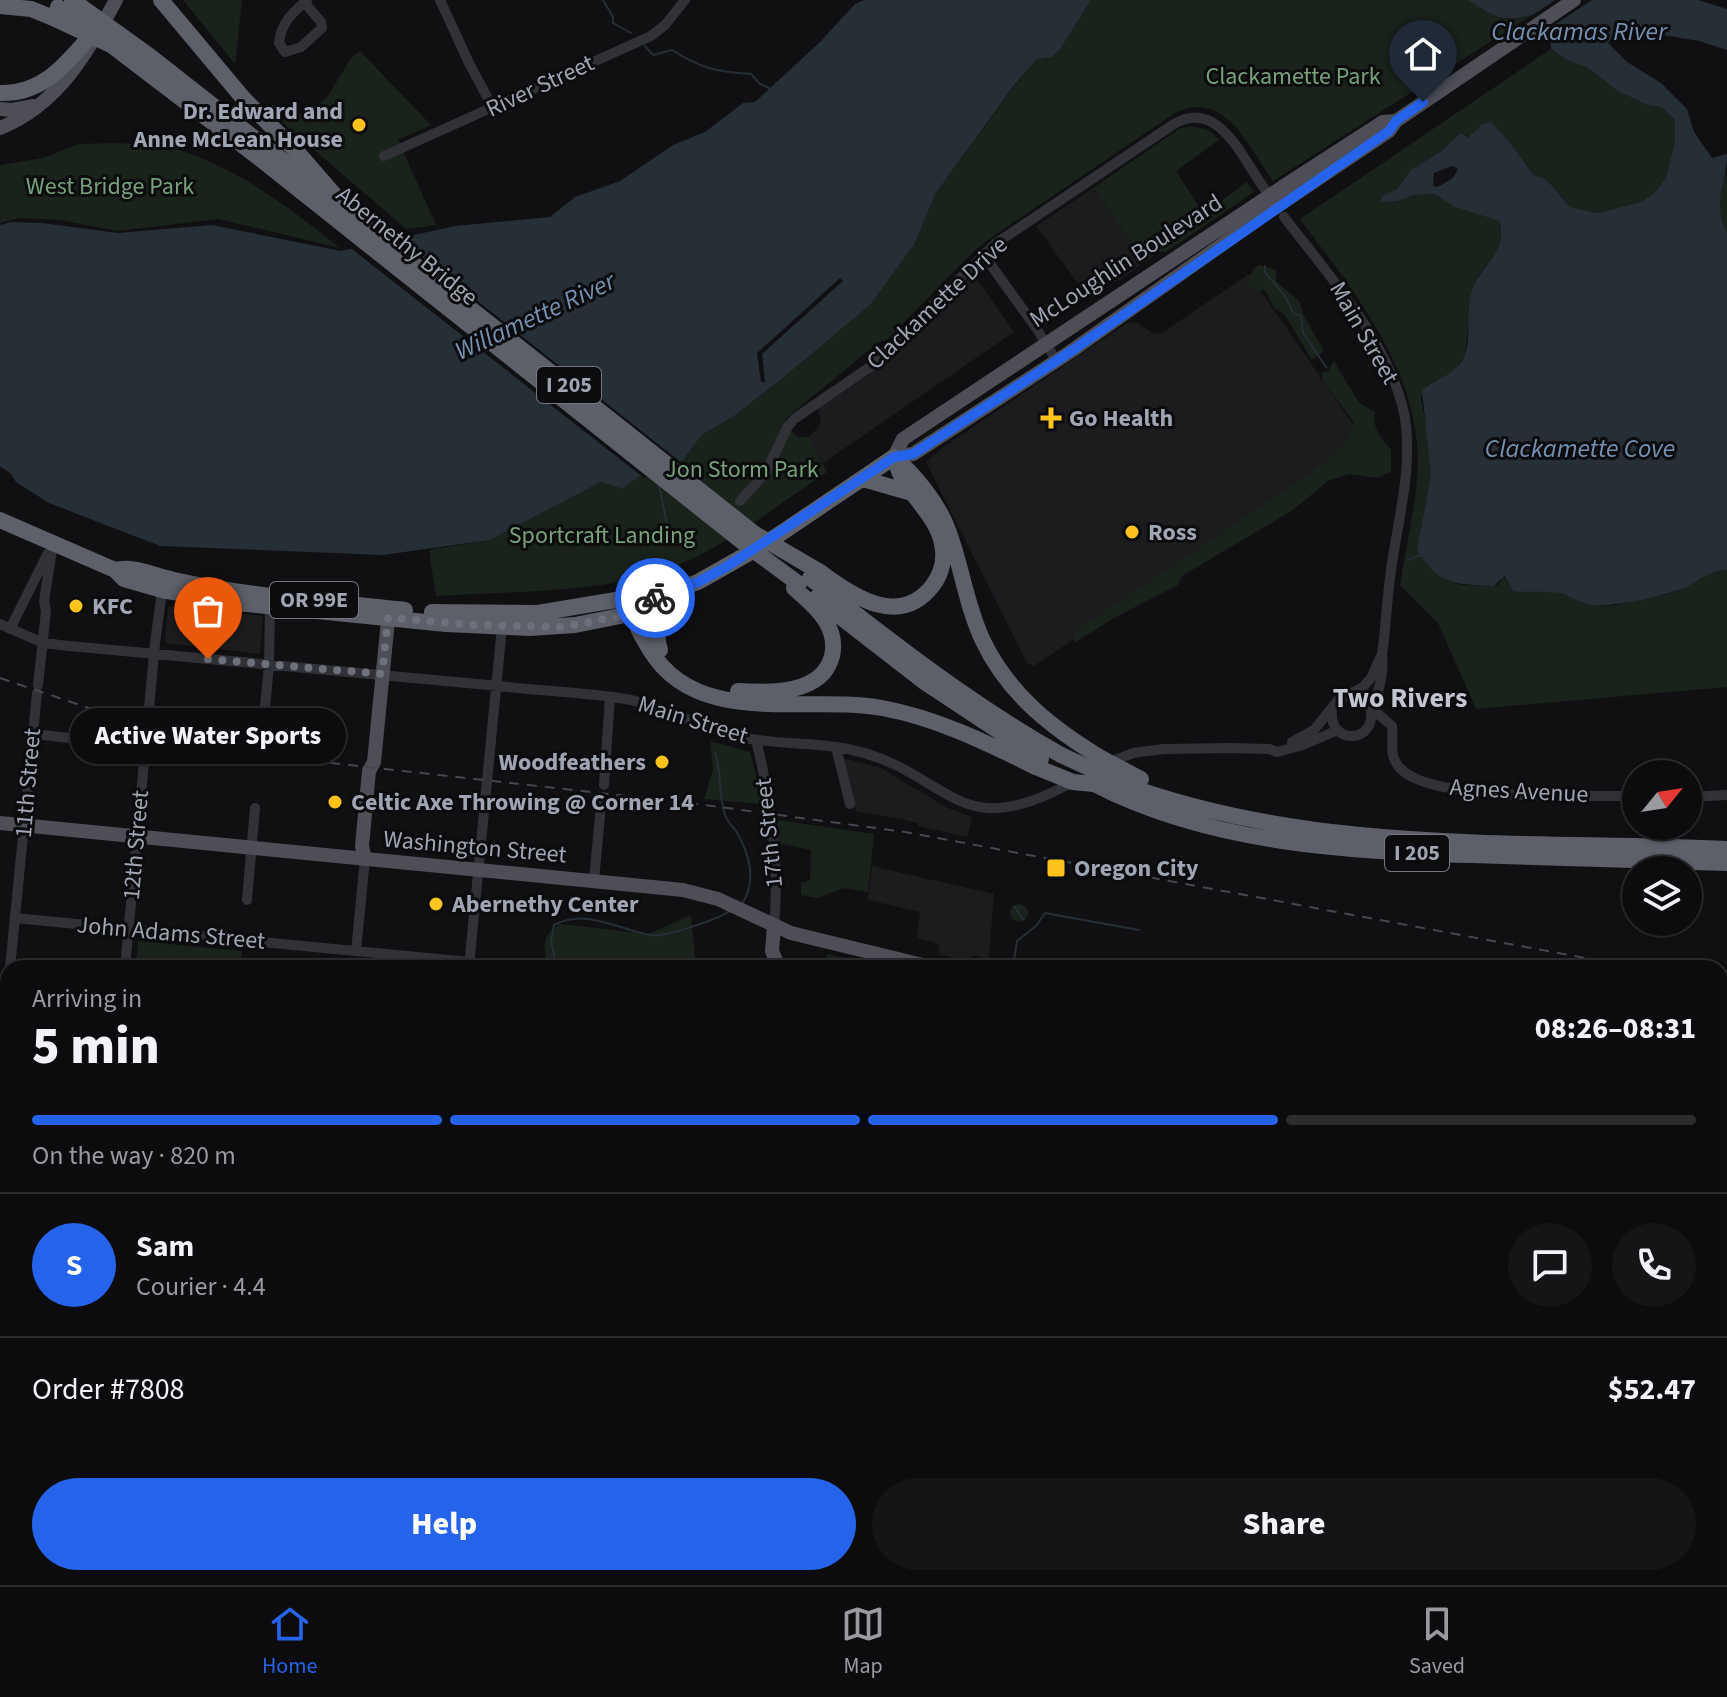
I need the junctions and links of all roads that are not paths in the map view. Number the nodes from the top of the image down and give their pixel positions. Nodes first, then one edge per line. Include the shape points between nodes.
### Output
1 (116, 0) edge
2 (161, 0) edge
3 (440, 0) edge
4 (685, 0) edge
5 (1574, 0) edge
6 (306, 1) edge
7 (0, 6) edge
8 (57, 6) edge
9 (107, 17) junction
10 (0, 93) edge
11 (37, 104) junction
12 (492, 106) junction
13 (0, 109) edge
14 (0, 128) edge
15 (384, 156) dead end
16 (1264, 188) dead end
17 (1257, 212) junction
18 (352, 215) junction
19 (1284, 217) dead end
20 (983, 254) junction
21 (1045, 343) junction
22 (1056, 360) junction
23 (894, 457) junction
24 (863, 479) junction
25 (912, 493) junction
26 (740, 501) dead end
27 (0, 520) edge
28 (750, 539) junction
29 (53, 544) junction
30 (806, 581) junction
31 (163, 584) junction
32 (672, 593) junction
33 (631, 606) junction
34 (270, 607) junction
35 (388, 613) junction
36 (5, 626) edge
37 (502, 627) junction
38 (41, 642) junction
39 (660, 650) junction
40 (154, 654) junction
41 (1382, 655) junction
42 (269, 665) junction
43 (382, 674) junction
44 (496, 686) junction
45 (1349, 695) junction
46 (610, 697) junction
47 (1371, 709) junction
48 (1332, 711) junction
49 (1338, 730) junction
50 (1393, 730) junction
51 (1364, 732) junction
52 (33, 734) junction
53 (89, 740) dead end
54 (756, 740) junction
55 (145, 747) junction
56 (836, 747) junction
57 (1269, 749) junction
58 (1048, 761) junction
59 (604, 785) dead end
60 (1128, 786) junction
61 (1727, 795) edge
62 (1622, 796) edge
63 (1702, 796) edge
64 (850, 804) dead end
65 (601, 805) dead end
66 (255, 808) dead end
67 (0, 823) edge
68 (24, 826) junction
69 (137, 837) junction
70 (252, 848) junction
71 (1727, 849) edge
72 (365, 859) junction
73 (1727, 863) edge
74 (478, 870) junction
75 (594, 880) junction
76 (247, 900) dead end
77 (15, 918) junction
78 (774, 926) junction
79 (129, 929) junction
80 (356, 951) junction
81 (11, 960) edge
82 (126, 960) edge
83 (429, 960) edge
84 (469, 960) edge
85 (776, 960) edge
86 (900, 960) edge

1 - 9 main road
2 - 18 highway, bridge
3 - 12 street
4 - 12 street, River Street via 651,36
5 - 17 main road, McLoughlin Boulevard / OR 99E, bridge via 1396,121 1383,122
6 - 6 street via 283,24 283,51 294,51 322,28
7 - 8 highway
8 - 18 highway, Abernethy Bridge / I 205, bridge via 151,57
8 - 28 highway, Abernethy Bridge / I 205, bridge
9 - 10 highway via 45,82
9 - 11 main road via 74,72
11 - 13 main road
11 - 14 main road
12 - 15 street, River Street
16 - 20 street, Clackamette Drive via 1222,128 1197,117 1183,119
17 - 21 main road, McLoughlin Boulevard / OR 99E
17 - 22 main road, McLoughlin Boulevard / OR 99E
18 - 28 highway, Abernethy Bridge / I 205
19 - 41 street, Main Street via 1373,341 1404,415 1407,459
20 - 21 street
20 - 26 street, Clackamette Drive via 867,369 794,419 766,472
21 - 22 street
21 - 23 main road, McLoughlin Boulevard / OR 99E via 903,439
22 - 23 main road, McLoughlin Boulevard / OR 99E via 913,454
23 - 24 highway, McLoughlin Boulevard / OR 99E
23 - 25 highway
23 - 60 highway, bridge via 912,473 946,523 970,607 1009,683 1032,709
24 - 25 highway
24 - 32 highway, McLoughlin Boulevard / OR 99E via 745,556
25 - 30 highway via 942,544 942,567 927,592 907,604 877,605
27 - 29 highway, McLoughlin Boulevard / OR 99E
28 - 30 highway, Abernethy Bridge / I 205, bridge
29 - 31 highway, McLoughlin Boulevard / OR 99E via 115,570 124,579
29 - 36 street
29 - 38 street, 11th Street
30 - 39 highway via 833,642 830,662 808,684 773,692 736,691 686,677
30 - 58 highway, I 205 via 923,681
31 - 34 highway, McLoughlin Boulevard / OR 99E
31 - 35 highway, McLoughlin Boulevard / OR 99E
31 - 40 street, 12th Street
32 - 33 highway, McLoughlin Boulevard / OR 99E
32 - 39 highway via 657,621
33 - 35 highway, McLoughlin Boulevard / OR 99E via 616,600 559,611
33 - 37 highway, McLoughlin Boulevard / OR 99E via 620,616 590,623
33 - 39 highway
33 - 58 highway via 635,626 661,667 693,689 770,705 866,706 907,713
34 - 35 highway, McLoughlin Boulevard / OR 99E
34 - 42 street
35 - 37 highway, McLoughlin Boulevard / OR 99E
35 - 43 main road
36 - 38 street, Main Street
37 - 44 street
38 - 40 street, Main Street
38 - 52 street, 11th Street
40 - 42 street, Main Street
40 - 55 street, 12th Street
41 - 45 street, Main Street via 1368,682
41 - 47 street, Main Street
42 - 43 street, Main Street
42 - 55 street via 260,761
43 - 44 street, Main Street
43 - 72 main road
44 - 46 street, Main Street
44 - 74 street
45 - 47 street via 1362,698
45 - 48 street, Main Street
46 - 54 street, Main Street
46 - 59 street
47 - 50 street
47 - 51 street, Main Street via 1371,723
48 - 49 street
48 - 57 street, Main Street via 1304,737
49 - 51 street, Main Street via 1348,736
49 - 57 street, Main Street via 1289,750
50 - 51 street
50 - 62 street, Agnes Avenue via 1391,750 1398,766 1428,784 1503,793
52 - 53 street
52 - 68 street, 11th Street
54 - 56 street, Main Street
54 - 78 street, 17th Street via 771,805
55 - 69 street, 12th Street
56 - 57 street, Main Street via 887,762 952,799 997,809 1036,802 1139,752
56 - 64 street
58 - 60 highway, I 205, bridge
58 - 60 highway, I 205 via 1094,784
60 - 71 highway, I 205 via 1185,796 1200,809 1273,825 1369,837
60 - 73 highway, I 205 via 1200,824 1319,846
61 - 63 street
65 - 75 street
66 - 70 street
67 - 68 main road, Washington Street
68 - 69 main road, Washington Street
68 - 77 street, 11th Street
69 - 70 main road, Washington Street
69 - 79 street, 12th Street
70 - 72 main road, Washington Street
70 - 76 street
72 - 74 main road, Washington Street
72 - 80 street
74 - 75 main road, Washington Street
74 - 84 street
75 - 78 main road, Washington Street via 690,891
77 - 79 street, John Adams Street
77 - 81 street, 11th Street
78 - 85 main road
78 - 86 main road, Washington Street
79 - 80 street, John Adams Street
79 - 82 street, 12th Street
80 - 83 street, John Adams Street

